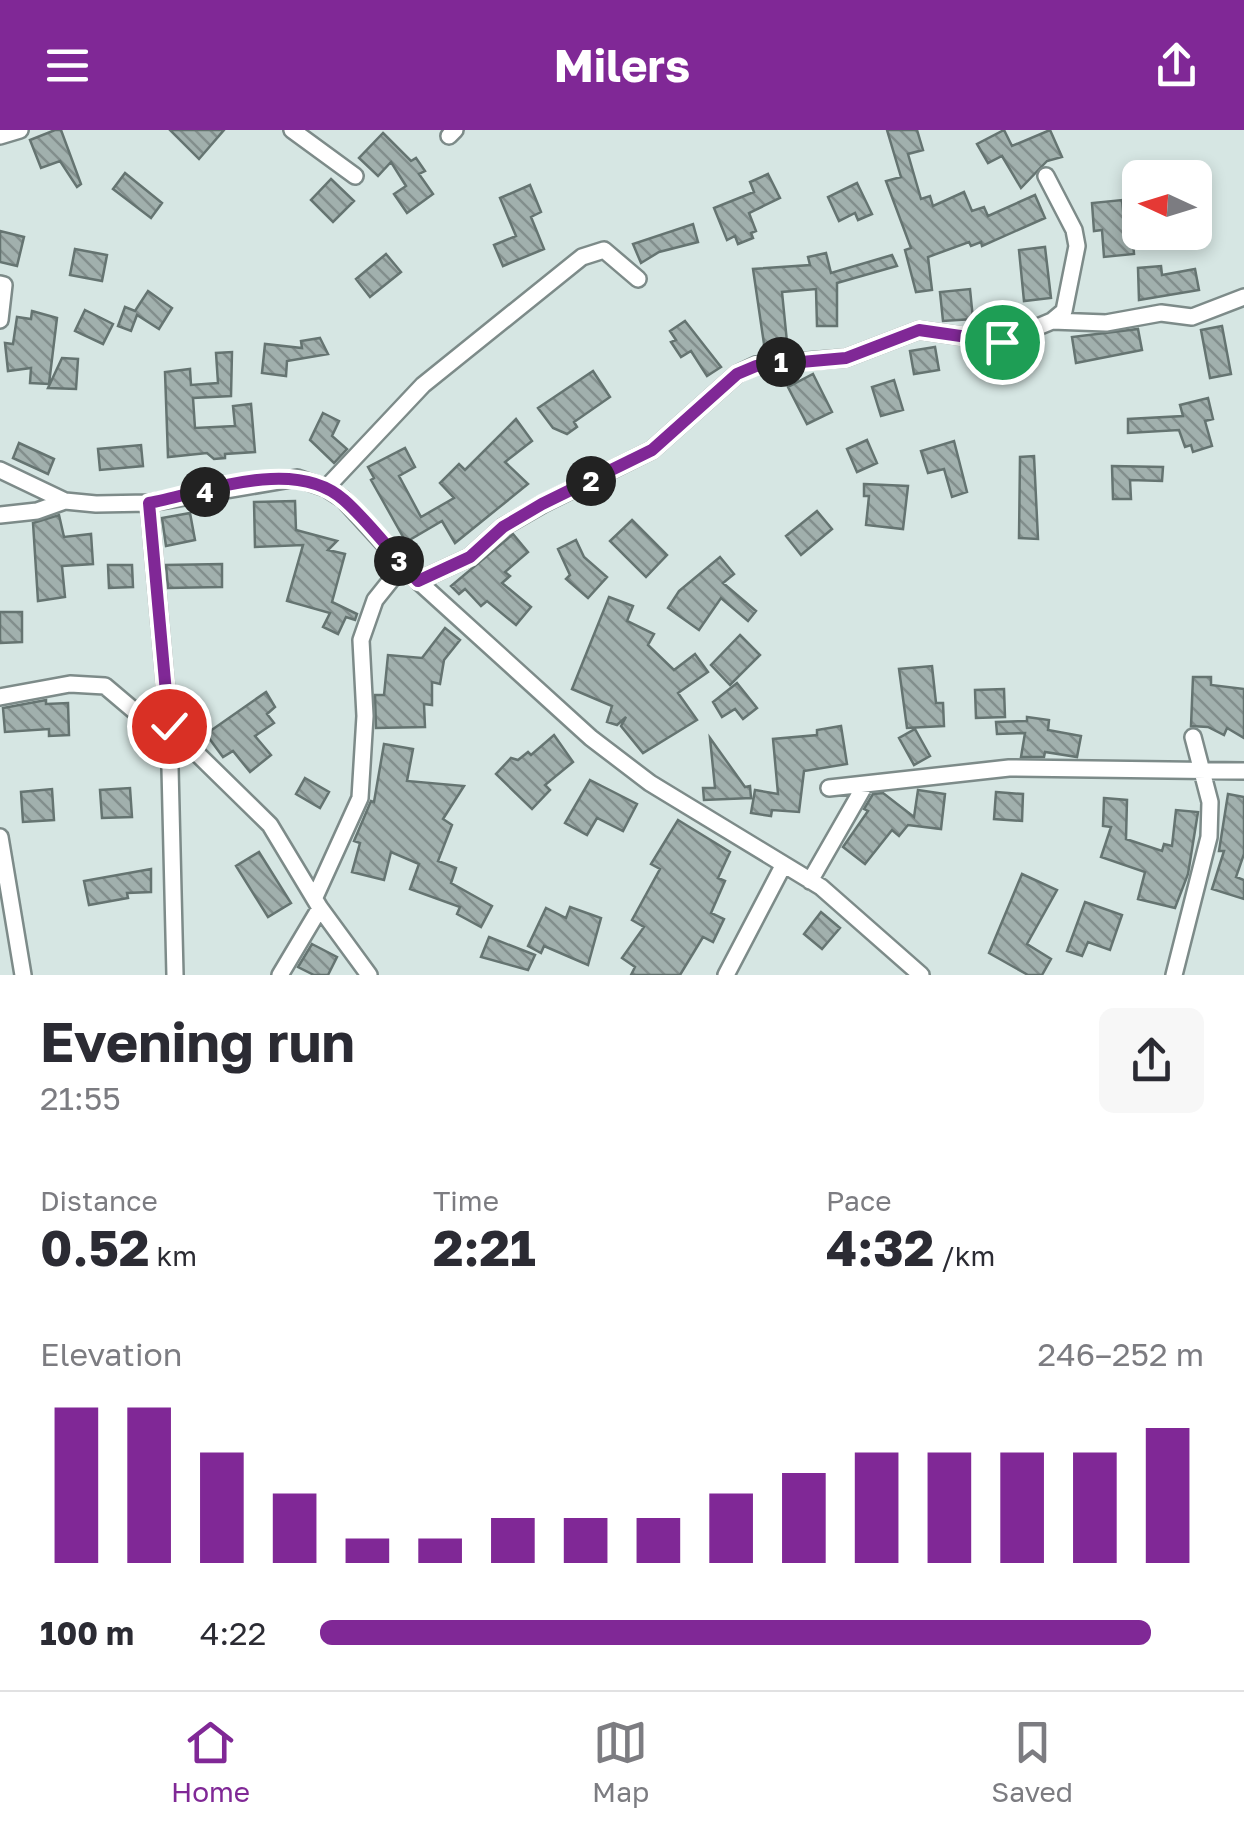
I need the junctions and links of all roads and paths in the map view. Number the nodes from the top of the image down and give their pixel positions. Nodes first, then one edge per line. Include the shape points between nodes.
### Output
1 (20, 130) edge
2 (292, 130) edge
3 (0, 136) edge
4 (355, 176) dead end
5 (1046, 176) dead end
6 (638, 279) dead end
7 (0, 284) edge
8 (1244, 297) edge
9 (0, 320) edge
10 (1052, 321) junction
11 (0, 470) edge
12 (326, 488) junction
13 (64, 501) junction
14 (149, 503) junction
15 (0, 515) edge
16 (403, 565) junction
17 (418, 581) junction
18 (0, 697) edge
19 (169, 726) junction
20 (1193, 737) dead end
21 (1204, 772) junction
22 (1244, 772) edge
23 (865, 785) junction
24 (829, 788) dead end
25 (0, 838) edge
26 (783, 866) junction
27 (810, 881) junction
28 (317, 903) junction
29 (23, 975) edge
30 (175, 975) edge
31 (280, 975) edge
32 (369, 975) edge
33 (726, 975) edge
34 (920, 975) edge
35 (1174, 975) edge

1 - 3 street
2 - 4 street
5 - 10 street via 1077,246 1064,311
6 - 12 street via 604,250 582,257 423,384
7 - 9 street
8 - 10 street via 1192,318 1161,313 1106,323
10 - 17 street via 1002,342 919,330 846,358 756,366 737,374 652,450 542,504 470,557
11 - 13 street
12 - 14 street via 297,478
12 - 16 street
13 - 14 street
13 - 15 street
14 - 19 street
16 - 17 street
16 - 28 street via 375,600 361,640 360,798
17 - 26 street via 591,738
18 - 19 street via 70,684 105,686 144,719
19 - 28 street via 270,825
19 - 30 street
20 - 21 street
21 - 22 street
21 - 23 street via 1009,768
21 - 35 street via 1210,837
23 - 24 street
23 - 27 street
25 - 29 street
26 - 27 street
26 - 33 street
27 - 34 street
28 - 31 street
28 - 32 street

